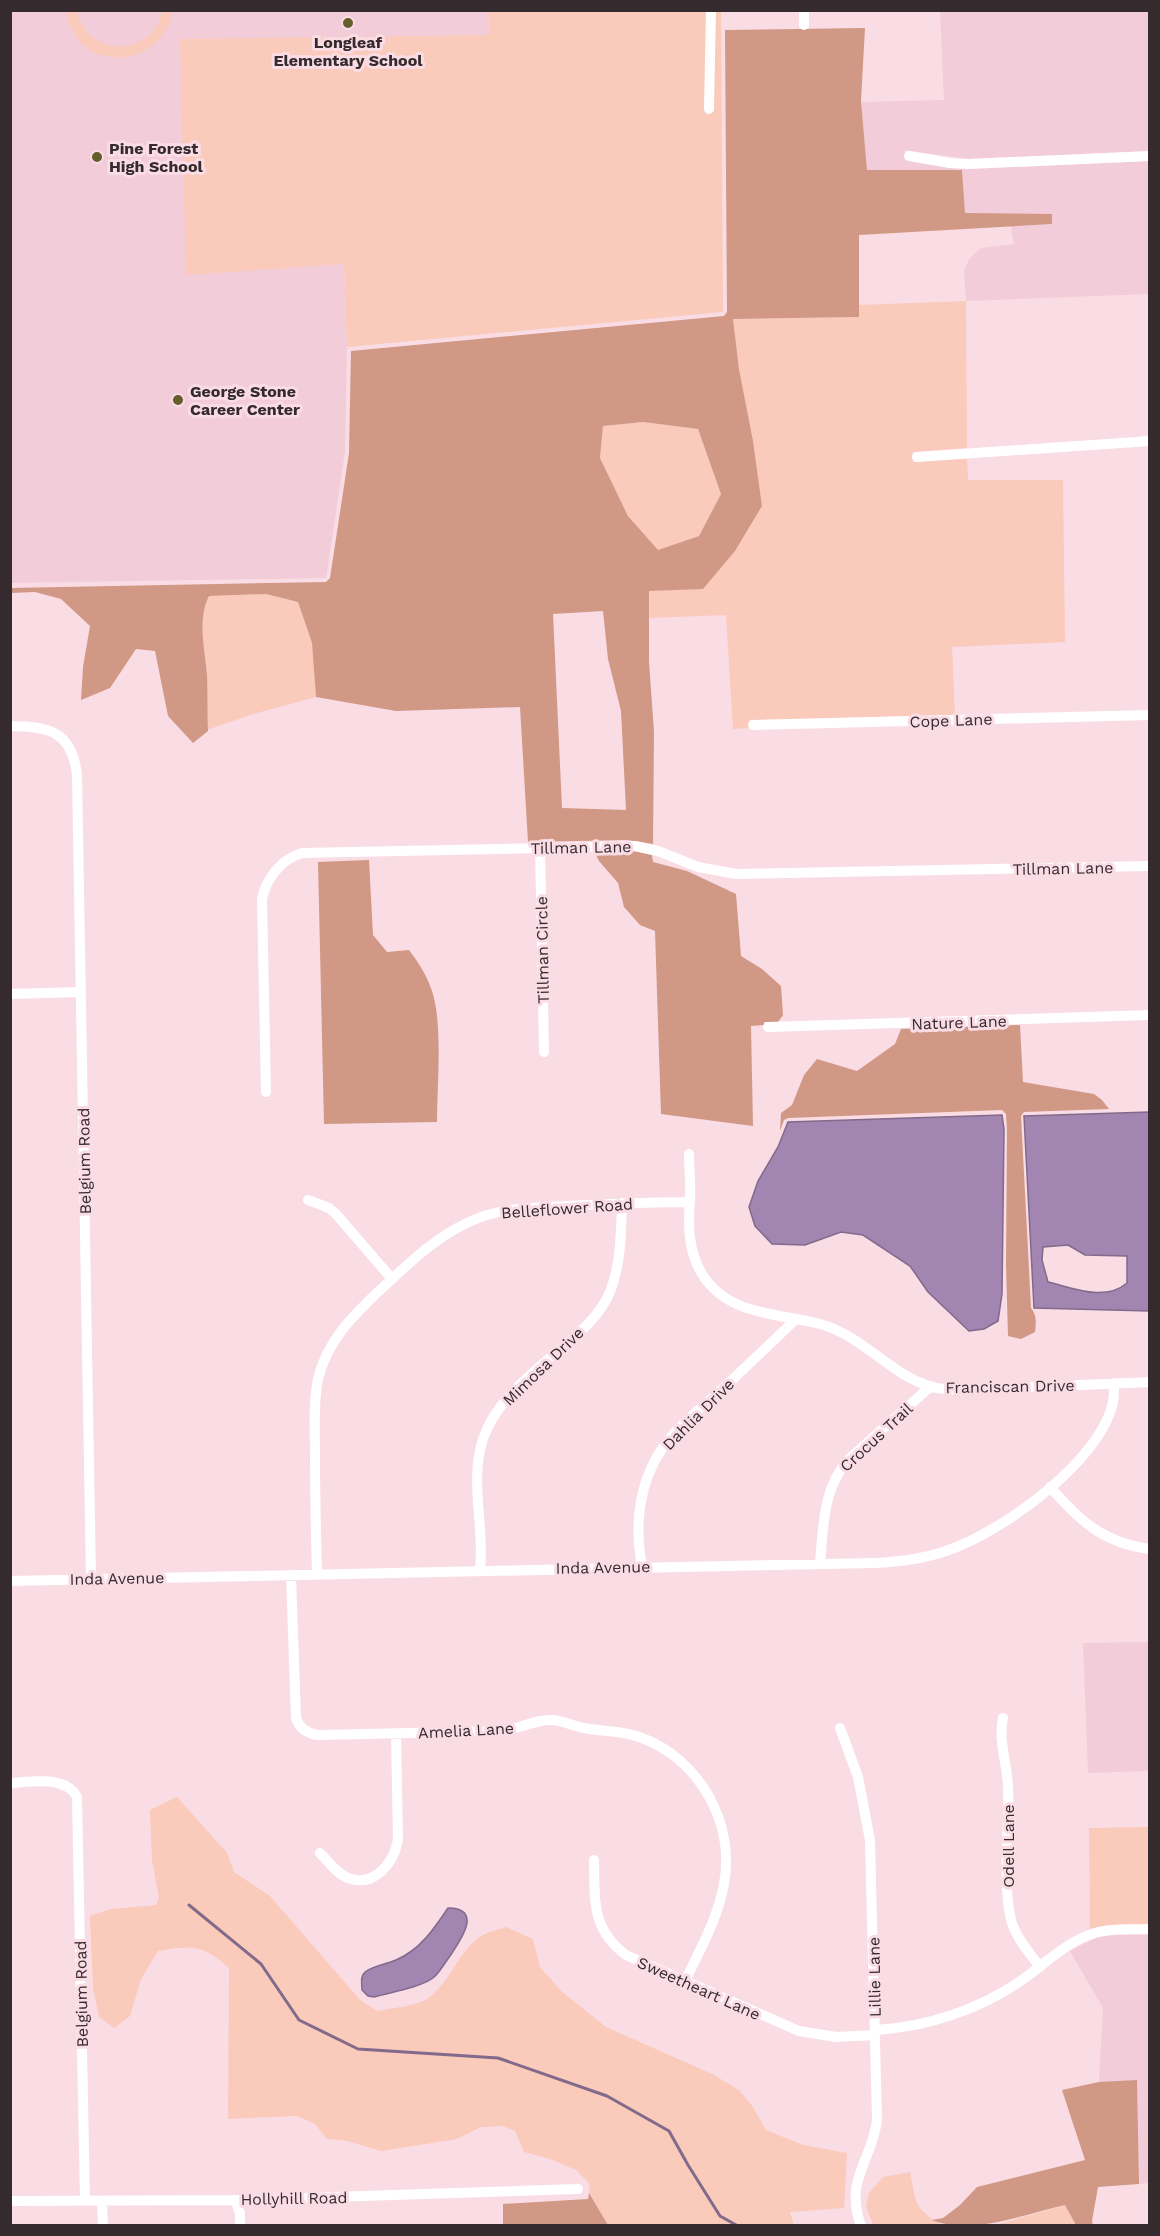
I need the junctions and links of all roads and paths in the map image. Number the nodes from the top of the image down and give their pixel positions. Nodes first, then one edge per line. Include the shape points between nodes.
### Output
1 (711, 10) edge
2 (804, 10) edge
3 (804, 25) dead end
4 (710, 109) dead end
5 (909, 156) dead end
6 (1149, 156) edge
7 (1149, 441) edge
8 (917, 457) dead end
9 (1149, 715) edge
10 (753, 725) dead end
11 (10, 726) edge
12 (540, 847) junction
13 (1149, 866) edge
14 (80, 993) junction
15 (10, 994) edge
16 (1149, 1015) edge
17 (768, 1027) dead end
18 (544, 1052) dead end
19 (266, 1092) dead end
20 (689, 1154) dead end
21 (308, 1200) dead end
22 (690, 1202) junction
23 (622, 1203) junction
24 (392, 1279) junction
25 (796, 1320) junction
26 (1149, 1382) edge
27 (1114, 1383) junction
28 (931, 1386) junction
29 (1050, 1487) junction
30 (1149, 1549) edge
31 (820, 1564) junction
32 (642, 1566) junction
33 (480, 1570) junction
34 (291, 1575) junction
35 (317, 1575) junction
36 (91, 1579) junction
37 (10, 1581) edge
38 (1003, 1718) dead end
39 (840, 1728) dead end
40 (396, 1733) junction
41 (10, 1783) edge
42 (320, 1853) dead end
43 (594, 1860) dead end
44 (1149, 1929) edge
45 (1040, 1967) junction
46 (685, 1981) junction
47 (875, 2032) junction
48 (578, 2189) dead end
49 (85, 2200) junction
50 (102, 2200) junction
51 (235, 2200) junction
52 (10, 2201) edge
53 (103, 2226) edge
54 (240, 2226) edge
55 (861, 2226) edge

1 - 4 street
2 - 3 street
5 - 6 street via 968,164
7 - 8 street
9 - 10 street, Cope Lane
11 - 14 street, Belgium Road via 46,730 58,735 72,750 77,775
12 - 13 street, Tillman Lane via 642,847 698,867 736,874
12 - 18 street, Tillman Circle
12 - 19 street, Tillman Lane via 302,853 291,857 266,884 262,899
14 - 15 street
14 - 36 street, Belgium Road
16 - 17 street, Nature Lane
20 - 22 street, Franciscan Drive
21 - 24 street via 336,1214
22 - 23 street, Belleflower Road
22 - 25 street, Franciscan Drive via 691,1245 708,1282 725,1298 750,1310
23 - 24 street, Belleflower Road via 515,1209 483,1216 434,1243
23 - 33 street, Mimosa Drive via 617,1269 606,1301 592,1320 507,1398 483,1438 478,1487
24 - 35 street, Belleflower Road via 345,1325 320,1371 315,1421
25 - 28 street, Franciscan Drive via 847,1334 918,1382
25 - 32 street, Dahlia Drive via 663,1448 648,1476 640,1505
26 - 27 street, Franciscan Drive
27 - 28 street, Franciscan Drive via 978,1389
27 - 29 street, Inda Avenue via 1110,1412 1096,1438
28 - 31 street, Crocus Trail via 837,1473 828,1498
29 - 30 street via 1102,1535
29 - 31 street, Inda Avenue via 1005,1522 947,1551 891,1562
31 - 32 street, Inda Avenue
32 - 33 street, Inda Avenue
33 - 35 street, Inda Avenue
34 - 35 street, Inda Avenue
34 - 36 street, Inda Avenue
34 - 40 street, Amelia Lane via 296,1718 300,1727 317,1735
36 - 37 street, Inda Avenue
38 - 45 street, Odell Lane via 1000,1730 1007,1767 1009,1911 1016,1934
39 - 47 street, Lillie Lane via 861,1787 870,1840
40 - 42 street via 398,1839 389,1865 373,1876 352,1879 337,1871
40 - 46 street, Amelia Lane via 504,1731 553,1720 627,1733 651,1741 677,1758 703,1786 716,1810 723,1829 726,1860 718,1909
41 - 49 street, Belgium Road via 67,1785 78,1802
43 - 46 street, Sweetheart Lane via 595,1907 608,1939 631,1957
44 - 45 street, Sweetheart Lane via 1095,1933 1065,1948
45 - 47 street, Sweetheart Lane via 1000,1994 957,2013
46 - 47 street, Sweetheart Lane via 799,2031 836,2037
47 - 55 street, Lillie Lane via 877,2120 855,2191
48 - 51 street, Hollyhill Road
49 - 50 street, Hollyhill Road
49 - 52 street, Hollyhill Road
50 - 51 street, Hollyhill Road
50 - 53 street
51 - 54 street

